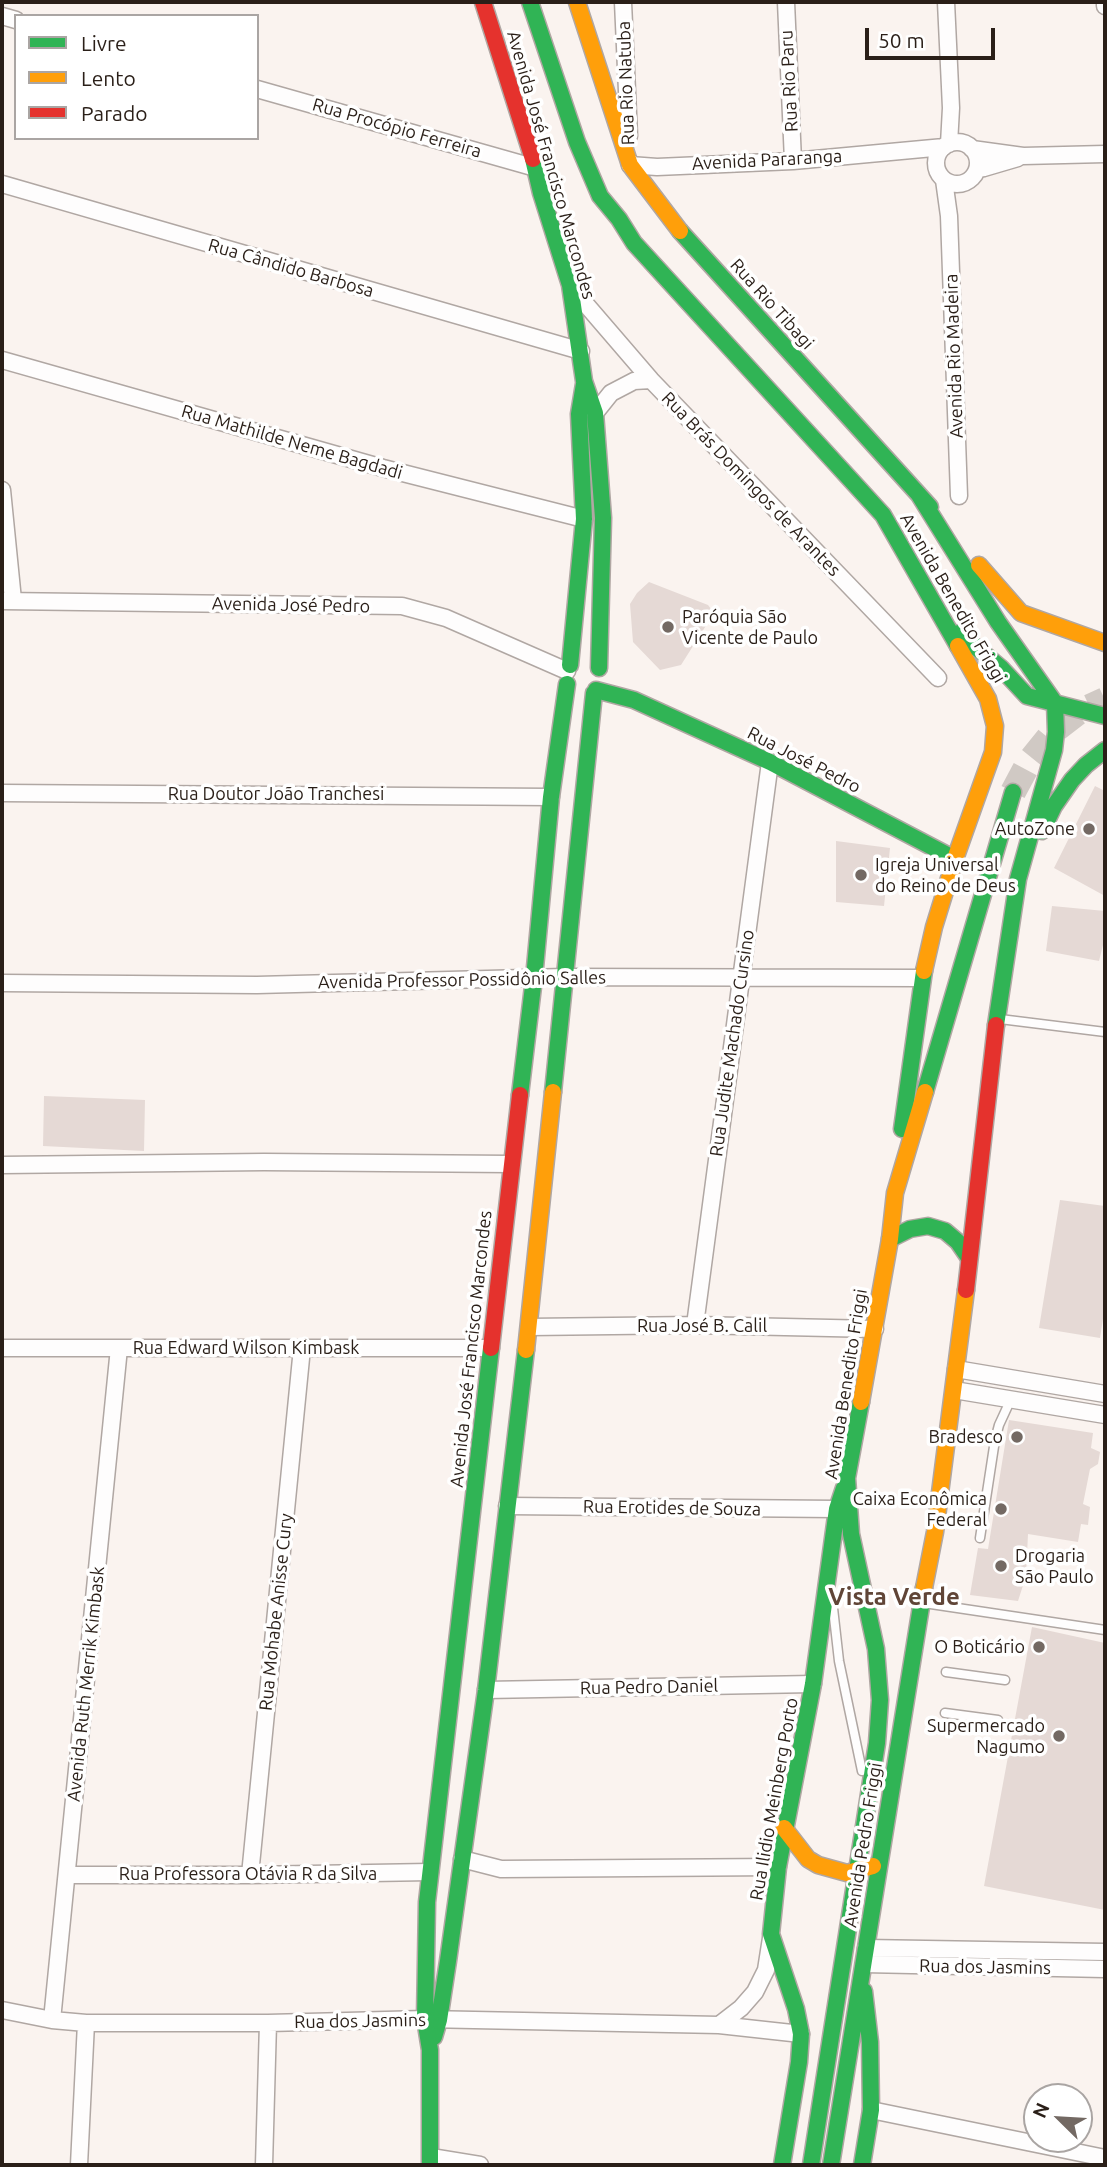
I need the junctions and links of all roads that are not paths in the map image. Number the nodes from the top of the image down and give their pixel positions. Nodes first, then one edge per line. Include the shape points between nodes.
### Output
1 (483, 2) edge
2 (530, 2) edge
3 (577, 2) edge
4 (623, 2) edge
5 (786, 2) edge
6 (946, 2) edge
7 (259, 90) edge
8 (577, 142) junction
9 (957, 146) junction
10 (903, 150) junction
11 (1105, 154) edge
12 (1023, 156) junction
13 (793, 161) junction
14 (936, 163) junction
15 (536, 168) junction
16 (977, 169) junction
17 (622, 173) junction
18 (944, 180) junction
19 (963, 183) junction
20 (2, 184) edge
21 (600, 196) junction
22 (949, 216) junction
23 (569, 285) junction
24 (581, 351) junction
25 (2, 360) edge
26 (651, 380) junction
27 (584, 381) junction
28 (595, 413) junction
29 (2, 491) edge
30 (919, 495) junction
31 (959, 495) dead end
32 (584, 519) junction
33 (8, 600) edge
34 (947, 623) junction
35 (1105, 643) edge
36 (600, 671) junction
37 (568, 673) junction
38 (938, 678) dead end
39 (595, 692) junction
40 (634, 699) junction
41 (1055, 703) junction
42 (1105, 716) edge
43 (1105, 750) edge
44 (770, 762) junction
45 (1013, 792) tunnel mouth
46 (2, 793) edge
47 (551, 797) junction
48 (955, 859) junction
49 (1018, 879) junction
50 (564, 977) junction
51 (534, 978) junction
52 (741, 978) junction
53 (922, 978) junction
54 (2, 983) edge
55 (998, 1019) junction
56 (1105, 1032) edge
57 (511, 1164) junction
58 (2, 1165) edge
59 (895, 1194) junction
60 (890, 1239) junction
61 (969, 1258) junction
62 (695, 1325) junction
63 (529, 1327) junction
64 (875, 1329) junction
65 (2, 1348) edge
66 (119, 1348) junction
67 (302, 1348) junction
68 (490, 1348) junction
69 (956, 1369) junction
70 (954, 1390) junction
71 (1105, 1394) edge
72 (1010, 1399) junction
73 (1105, 1415) edge
74 (847, 1478) junction
75 (508, 1506) junction
76 (838, 1509) junction
77 (980, 1538) dead end
78 (828, 1574) junction
79 (921, 1602) junction
80 (1105, 1629) edge
81 (946, 1672) dead end
82 (1005, 1680) dead end
83 (813, 1684) junction
84 (486, 1690) junction
85 (945, 1713) dead end
86 (998, 1720) dead end
87 (868, 1804) junction
88 (785, 1828) junction
89 (462, 1859) junction
90 (880, 1862) junction
91 (778, 1867) junction
92 (430, 1872) junction
93 (856, 1872) junction
94 (67, 1875) junction
95 (250, 1875) junction
96 (427, 1902) junction
97 (456, 1906) junction
98 (771, 1934) junction
99 (1105, 1952) edge
100 (864, 1963) junction
101 (1105, 1969) edge
102 (2, 2010) edge
103 (432, 2019) junction
104 (52, 2020) junction
105 (86, 2022) junction
106 (268, 2023) junction
107 (719, 2025) junction
108 (801, 2034) junction
109 (871, 2110) junction
110 (1105, 2158) edge
111 (430, 2161) edge
112 (78, 2164) edge
113 (264, 2165) edge
114 (480, 2165) edge
115 (782, 2165) edge
116 (811, 2165) edge
117 (831, 2165) edge
118 (862, 2165) edge

1 - 15 main road, Avenida José Francisco Marcondes
2 - 8 main road, Avenida Benedito Friggi
3 - 17 main road, Rua Rio Tibagi
4 - 17 street, Rua Rio Natuba
5 - 13 street, Rua Rio Paru
6 - 9 street
7 - 15 street, Rua Procópio Ferreira
8 - 17 main road
8 - 21 main road, Avenida Benedito Friggi
9 - 10 street, Avenida Pararanga
9 - 12 street, Avenida Pararanga
9 - 14 street via 937,157
9 - 16 street via 976,155
10 - 13 street, Avenida Pararanga
10 - 14 street, Avenida Pararanga
11 - 12 street, Avenida Pararanga
12 - 16 street, Avenida Pararanga
13 - 17 street, Avenida Pararanga via 657,167
14 - 18 street
15 - 23 main road, Avenida José Francisco Marcondes
16 - 19 street
17 - 21 main road
17 - 30 main road, Rua Rio Tibagi via 673,223
18 - 19 street
18 - 22 street, Avenida Rio Madeira
19 - 22 street, Avenida Rio Madeira
20 - 24 street, Rua Cândido Barbosa
21 - 34 main road, Avenida Benedito Friggi via 634,243 883,515
22 - 31 street, Avenida Rio Madeira
23 - 24 main road, Avenida José Francisco Marcondes
23 - 26 street, Rua Brás Domingos de Arantes
24 - 27 main road, Avenida José Francisco Marcondes
25 - 32 street, Rua Mathilde Neme Bagdadi via 383,468
26 - 28 street via 634,381 611,393
26 - 38 street, Rua Brás Domingos de Arantes
27 - 28 main road, Avenida José Francisco Marcondes
27 - 32 main road, Avenida José Francisco Marcondes via 579,414
28 - 36 main road, Avenida José Francisco Marcondes via 603,517
29 - 33 street
30 - 35 main road, Rua Rio Tibagi via 1021,612
30 - 41 main road
32 - 37 main road, Avenida José Francisco Marcondes
33 - 37 street, Avenida José Pedro via 402,606 446,618
34 - 41 main road via 1027,696
34 - 48 main road, Avenida Benedito Friggi via 988,699 995,726 993,752
36 - 37 main road via 589,660 576,661
36 - 39 main road
36 - 40 main road, Rua José Pedro
37 - 39 main road via 577,694
37 - 47 main road, Avenida José Francisco Marcondes
39 - 40 main road, Rua José Pedro
39 - 50 main road
40 - 44 main road, Rua José Pedro
41 - 42 main road
41 - 49 main road via 1054,750
43 - 49 main road via 1072,780 1054,806
44 - 48 main road, Rua José Pedro
44 - 52 street, Rua Judite Machado Cursino
45 - 59 main road, Avenida Benedito Friggi
46 - 47 street, Rua Doutor João Tranchesi
47 - 51 main road, Avenida José Francisco Marcondes
48 - 53 main road, Avenida Benedito Friggi
49 - 55 main road
50 - 51 street, Avenida Professor Possidônio Salles
50 - 52 street, Avenida Professor Possidônio Salles
50 - 63 main road
51 - 54 street, Avenida Professor Possidônio Salles via 257,985
51 - 57 main road, Avenida José Francisco Marcondes
52 - 53 street, Avenida Professor Possidônio Salles
52 - 62 street, Rua Judite Machado Cursino
53 - 59 main road, Avenida Benedito Friggi
55 - 56 lane
55 - 61 main road
57 - 58 street
57 - 68 main road, Avenida José Francisco Marcondes
59 - 60 main road, Avenida Benedito Friggi
60 - 61 main road via 928,1226 945,1231
60 - 64 main road, Avenida Benedito Friggi
61 - 69 main road
62 - 63 street, Rua José B. Calil
62 - 64 street, Rua José B. Calil
63 - 75 main road
64 - 74 main road, Avenida Benedito Friggi
65 - 66 street, Rua Edward Wilson Kimbask
66 - 67 street, Rua Edward Wilson Kimbask
66 - 94 street, Avenida Ruth Merrik Kimbask
67 - 68 street, Rua Edward Wilson Kimbask
67 - 95 street, Rua Mohabe Anisse Cury
68 - 92 main road, Avenida José Francisco Marcondes
69 - 70 main road
69 - 71 street
70 - 72 street
70 - 79 main road, Avenida Pedro Friggi
72 - 73 street
72 - 77 lane via 995,1440
74 - 76 main road, Rua Ilidio Meinberg Porto
74 - 87 main road, Avenida Benedito Friggi via 851,1534 876,1649 880,1700
75 - 76 street, Rua Erotides de Souza
75 - 84 main road
76 - 78 main road, Rua Ilidio Meinberg Porto
78 - 83 main road, Rua Ilidio Meinberg Porto
78 - 87 lane via 839,1661
79 - 80 lane
79 - 90 main road, Avenida Pedro Friggi
81 - 82 lane
83 - 84 street, Rua Pedro Daniel
83 - 88 main road, Rua Ilidio Meinberg Porto
84 - 89 main road
85 - 86 lane
87 - 93 main road, Avenida Benedito Friggi
88 - 91 main road, Rua Ilidio Meinberg Porto
88 - 93 main road via 808,1859 835,1871
89 - 91 street via 501,1869
89 - 97 main road
90 - 93 main road
90 - 100 main road, Avenida Pedro Friggi
91 - 98 main road, Rua Ilidio Meinberg Porto
92 - 95 street, Rua Professora Otávia R da Silva
92 - 96 main road, Avenida José Francisco Marcondes
93 - 116 main road, Avenida Pedro Friggi
94 - 95 street, Rua Professora Otávia R da Silva
94 - 104 street, Avenida Ruth Merrik Kimbask
96 - 97 main road via 438,1914
96 - 103 main road, Avenida José Francisco Marcondes
97 - 103 main road
98 - 107 street via 766,1970 755,1992
98 - 108 main road, Rua Ilidio Meinberg Porto
99 - 100 street, Rua dos Jasmins
100 - 101 street, Rua dos Jasmins
100 - 109 main road
100 - 117 main road, Avenida Pedro Friggi
102 - 104 street, Rua dos Jasmins
103 - 106 street, Rua dos Jasmins
103 - 107 street, Rua dos Jasmins
103 - 111 main road
104 - 105 street, Rua dos Jasmins
105 - 106 street, Rua dos Jasmins
105 - 112 street
106 - 113 street
107 - 108 street, Rua dos Jasmins
108 - 115 main road, Rua Ilidio Meinberg Porto
109 - 110 street
109 - 118 main road
111 - 114 street

